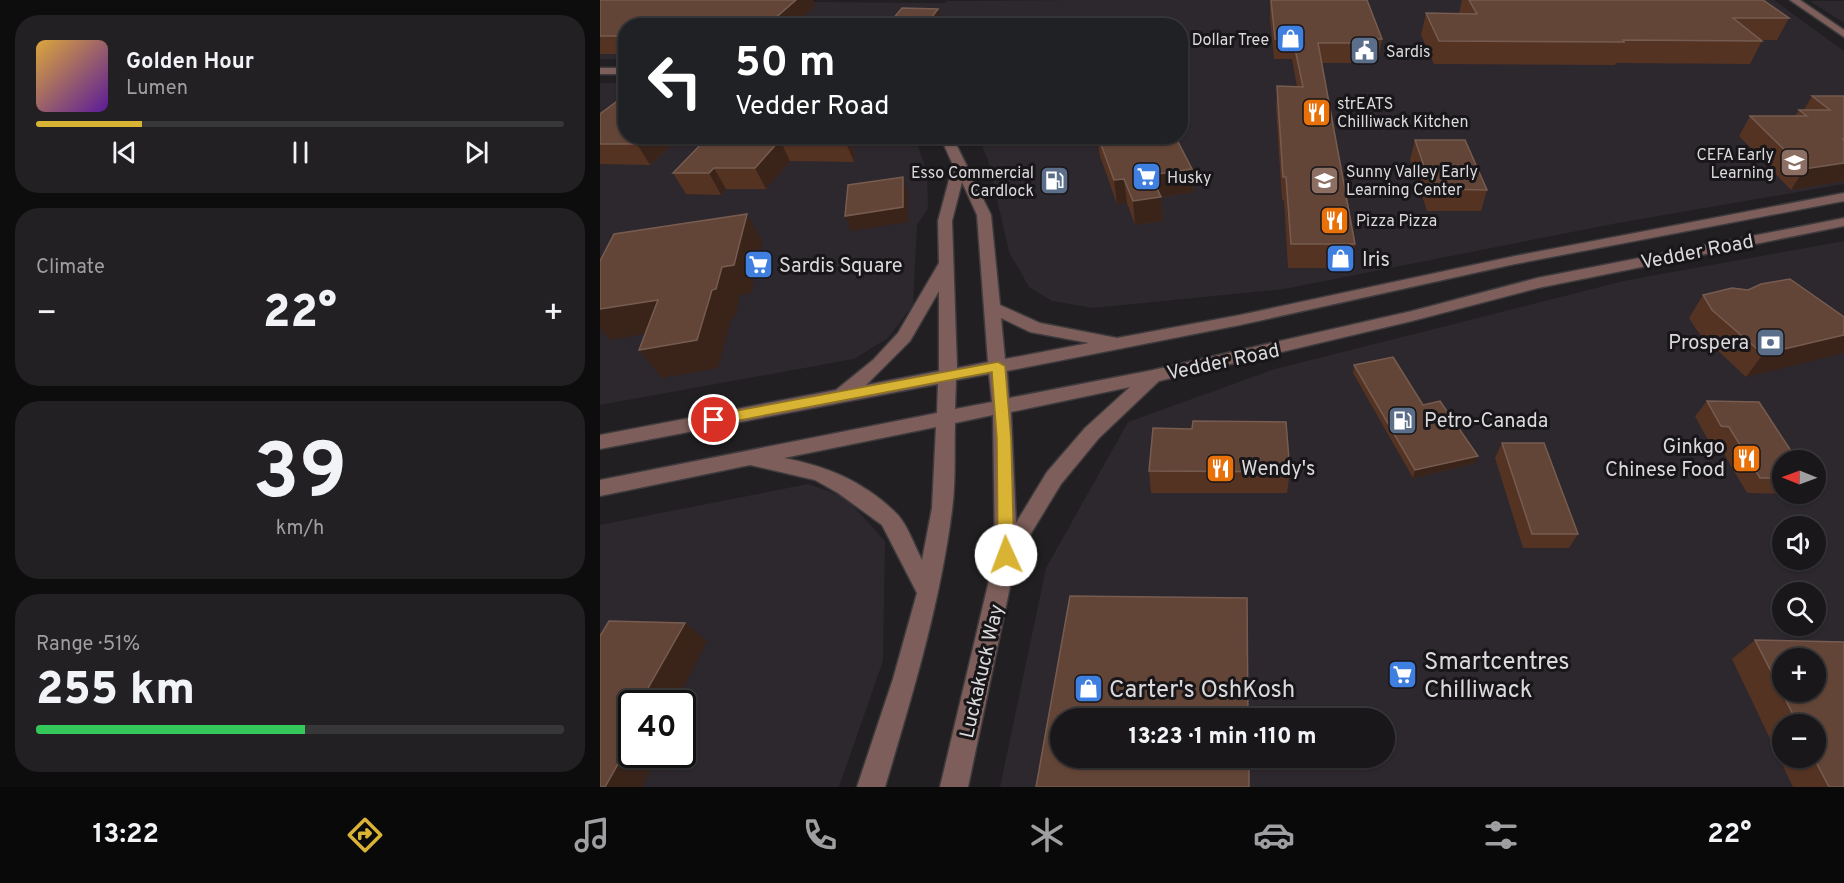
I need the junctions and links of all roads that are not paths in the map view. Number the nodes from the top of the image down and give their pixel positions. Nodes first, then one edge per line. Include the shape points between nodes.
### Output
1 (1794, 0) edge
2 (1844, 34) edge
3 (600, 71) edge
4 (618, 71) edge
5 (950, 144) edge
6 (960, 164) junction
7 (1844, 197) edge
8 (1844, 222) edge
9 (946, 262) junction
10 (993, 308) junction
11 (1121, 342) junction
12 (998, 366) junction
13 (946, 374) junction
14 (1153, 376) junction
15 (839, 395) junction
16 (1002, 406) junction
17 (947, 417) junction
18 (600, 442) edge
19 (748, 459) junction
20 (600, 488) edge
21 (1006, 555) junction
22 (928, 592) junction
23 (872, 787) edge
24 (954, 787) edge

1 - 2 main road
3 - 4 main road
5 - 6 main road, Luckakuck Way
6 - 9 main road via 945,221
6 - 10 main road, Luckakuck Way via 984,215
7 - 11 main road, Vedder Road
8 - 14 main road, Vedder Road via 1537,283
9 - 13 main road
9 - 15 main road via 919,318 893,353
10 - 11 main road via 1036,328
10 - 12 main road, Luckakuck Way
11 - 12 main road, Vedder Road
12 - 13 main road, Vedder Road
12 - 16 main road, Luckakuck Way
13 - 15 main road, Vedder Road
13 - 17 main road
14 - 16 main road, Vedder Road
14 - 21 main road via 1092,433 1054,478
15 - 18 main road, Vedder Road
16 - 17 main road, Vedder Road
16 - 21 main road, Luckakuck Way
17 - 19 main road, Vedder Road
17 - 22 main road via 942,508
19 - 20 main road, Vedder Road
19 - 22 main road via 819,473 889,519
21 - 24 main road, Luckakuck Way
22 - 23 main road

